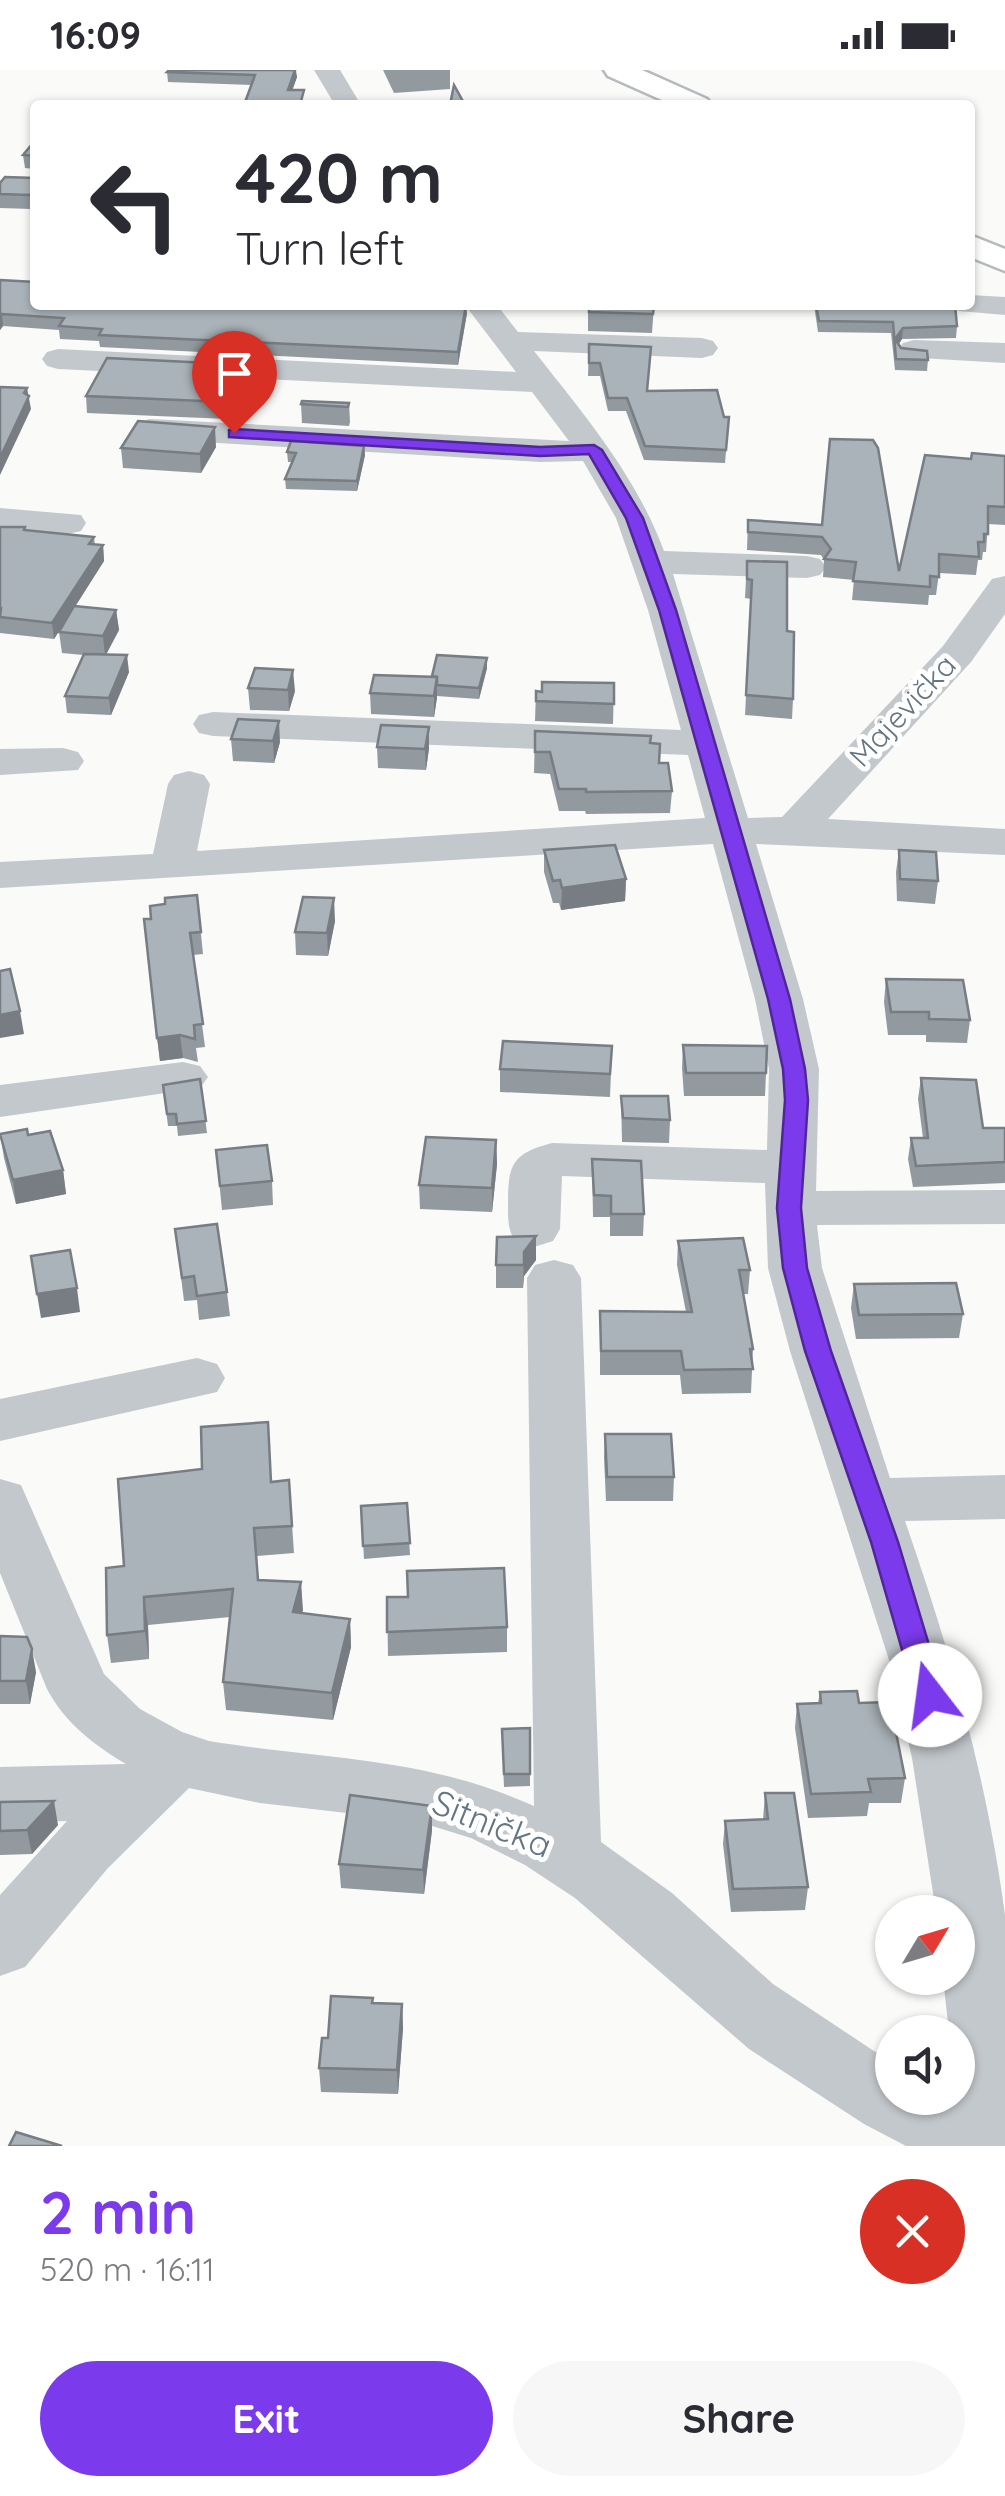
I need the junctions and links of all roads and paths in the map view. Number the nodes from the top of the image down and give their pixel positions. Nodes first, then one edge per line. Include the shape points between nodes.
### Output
1 (327, 70) edge
2 (630, 84) edge
3 (345, 100) edge
4 (681, 100) edge
5 (975, 228) edge
6 (1005, 242) edge
7 (975, 247) edge
8 (1005, 261) edge
9 (975, 304) edge
10 (1005, 306) edge
11 (496, 323) edge
12 (702, 348) dead end
13 (914, 350) edge
14 (1005, 353) edge
15 (58, 359) dead end
16 (545, 383) junction
17 (149, 429) edge
18 (594, 450) junction
19 (0, 519) edge
20 (68, 523) dead end
21 (652, 562) junction
22 (807, 568) dead end
23 (1005, 588) edge
24 (957, 654) junction
25 (1005, 658) edge
26 (213, 724) dead end
27 (704, 743) junction
28 (0, 762) edge
29 (63, 762) dead end
30 (189, 784) dead end
31 (794, 830) junction
32 (730, 831) junction
33 (1005, 842) edge
34 (172, 866) junction
35 (0, 874) edge
36 (183, 1077) edge
37 (0, 1101) edge
38 (790, 1187) junction
39 (1005, 1207) edge
40 (197, 1378) dead end
41 (0, 1420) edge
42 (1005, 1498) edge
43 (0, 1500) edge
44 (870, 1500) junction
45 (157, 1775) junction
46 (0, 1796) edge
47 (568, 1855) junction
48 (0, 1945) edge
49 (981, 2146) edge
50 (999, 2146) edge

1 - 3 street
2 - 4 main road
5 - 6 main road
7 - 8 main road
9 - 10 street
11 - 12 street
11 - 16 street
13 - 14 street
15 - 16 street
16 - 18 street
17 - 18 street
18 - 21 street
19 - 20 street
21 - 22 street
21 - 27 street
23 - 24 street, Majevička
24 - 25 street
24 - 31 street, Majevička
26 - 27 street
27 - 32 street
28 - 29 street
30 - 34 street
31 - 32 street
31 - 33 street
32 - 34 street
32 - 38 street via 794,1069
34 - 35 street
36 - 37 street
38 - 39 street
38 - 44 street via 795,1268
38 - 47 street via 552,1159 534,1171 544,1253
40 - 41 street
42 - 44 street
43 - 45 street, Sitnička via 79,1688
44 - 50 street via 945,1758
45 - 46 street
45 - 47 street, Sitnička via 234,1773 403,1793 461,1805
45 - 48 street
47 - 49 street, Sitnička via 783,2033

